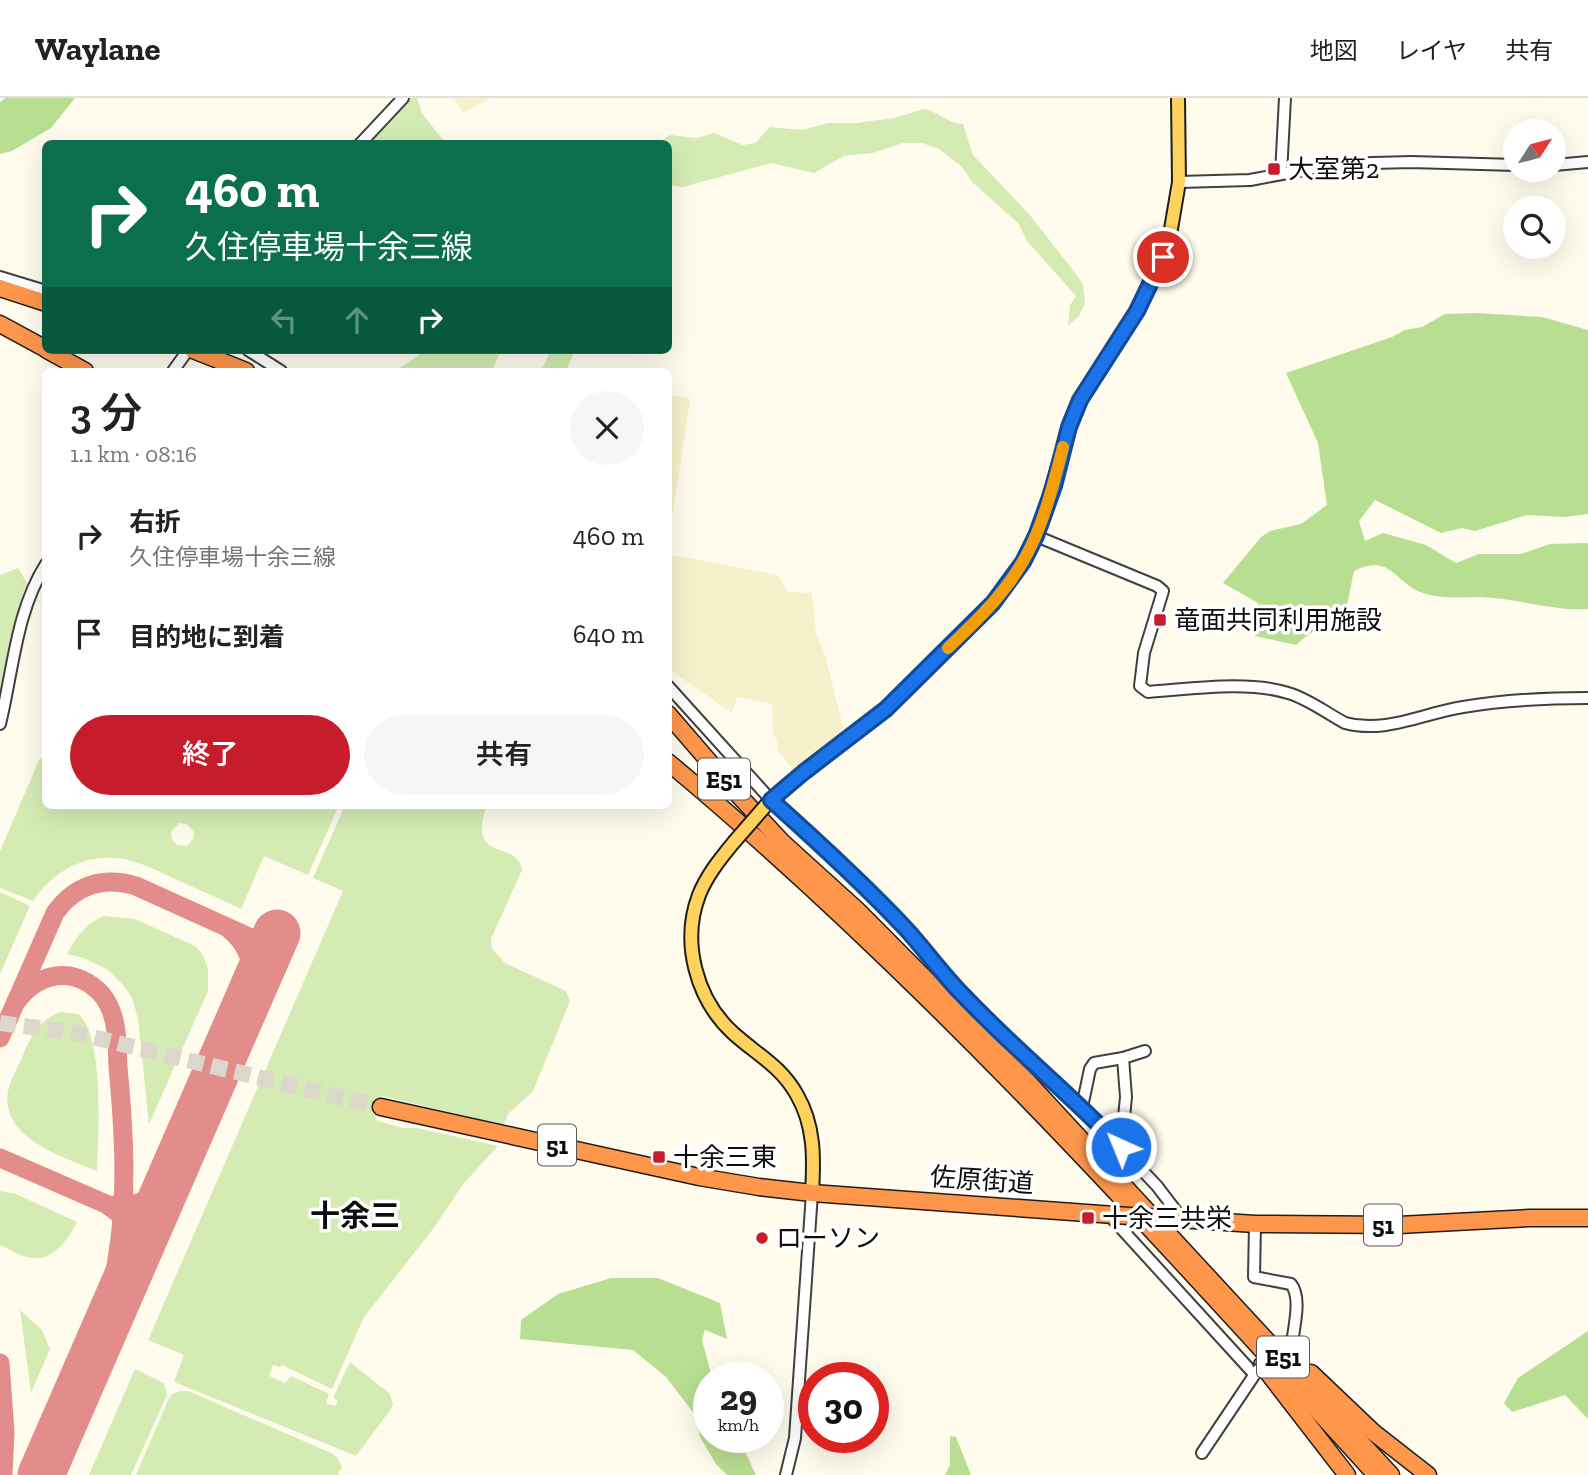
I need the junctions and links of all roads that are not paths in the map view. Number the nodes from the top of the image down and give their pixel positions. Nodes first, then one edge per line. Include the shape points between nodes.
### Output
1 (403, 98) edge
2 (1178, 98) edge
3 (1285, 98) edge
4 (364, 140) edge
5 (1588, 162) edge
6 (1566, 164) edge
7 (1503, 165) edge
8 (1281, 174) junction
9 (1179, 182) junction
10 (0, 277) edge
11 (0, 288) edge
12 (42, 290) edge
13 (42, 302) edge
14 (0, 324) edge
15 (42, 348) edge
16 (53, 354) edge
17 (187, 354) edge
18 (201, 354) edge
19 (254, 354) edge
20 (79, 368) edge
21 (175, 368) edge
22 (238, 368) edge
23 (276, 368) edge
24 (1036, 536) junction
25 (42, 571) edge
26 (672, 691) edge
27 (1588, 698) edge
28 (672, 719) edge
29 (0, 724) edge
30 (672, 765) edge
31 (770, 802) junction
32 (1145, 1051) dead end
33 (1123, 1058) junction
34 (382, 1107) tunnel mouth
35 (1082, 1107) junction
36 (1121, 1147) junction
37 (812, 1193) junction
38 (1111, 1214) junction
39 (1588, 1218) edge
40 (1181, 1219) junction
41 (1255, 1224) junction
42 (1175, 1239) junction
43 (1187, 1270) junction
44 (1255, 1372) junction
45 (1202, 1453) dead end
46 (786, 1475) edge
47 (1347, 1475) edge
48 (1376, 1475) edge
49 (1391, 1475) edge
50 (1428, 1475) edge

1 - 4 street
2 - 9 main road
3 - 8 street
5 - 6 street
7 - 8 street via 1353,163
8 - 9 street via 1250,180
9 - 24 main road via 1163,257 1137,311 1080,400
10 - 12 street
11 - 13 highway
14 - 15 highway
16 - 20 highway
17 - 21 street
18 - 22 highway
19 - 23 street
24 - 27 street via 1163,591 1144,653 1140,686 1148,692 1267,689 1289,693 1345,723 1365,726 1401,723 1461,707
24 - 31 main road via 999,596 923,673 886,709
25 - 29 street via 24,612
26 - 31 street
28 - 42 highway, E51 via 782,842 957,1010
30 - 43 highway, E51 via 766,845 929,999
31 - 35 street via 906,930 1010,1042
31 - 37 main road, bridge via 711,870 698,898 692,952 709,1002 726,1026 787,1078 801,1102 813,1143
32 - 33 street
33 - 35 street via 1091,1066
33 - 36 street via 1126,1097
34 - 37 highway, 佐原街道 / 51 via 721,1181
35 - 36 street
36 - 40 street
37 - 38 highway, 佐原街道 / 51
37 - 46 street via 795,1438
38 - 40 highway, 佐原街道 / 51, bridge
38 - 44 street
39 - 41 highway, 佐原街道 / 51 via 1399,1225
40 - 41 highway, 佐原街道 / 51
41 - 44 street, bridge via 1254,1277 1291,1284 1296,1307 1291,1340
42 - 49 highway, E51
42 - 50 highway via 1373,1432
43 - 47 highway
43 - 48 highway, E51
44 - 45 street

